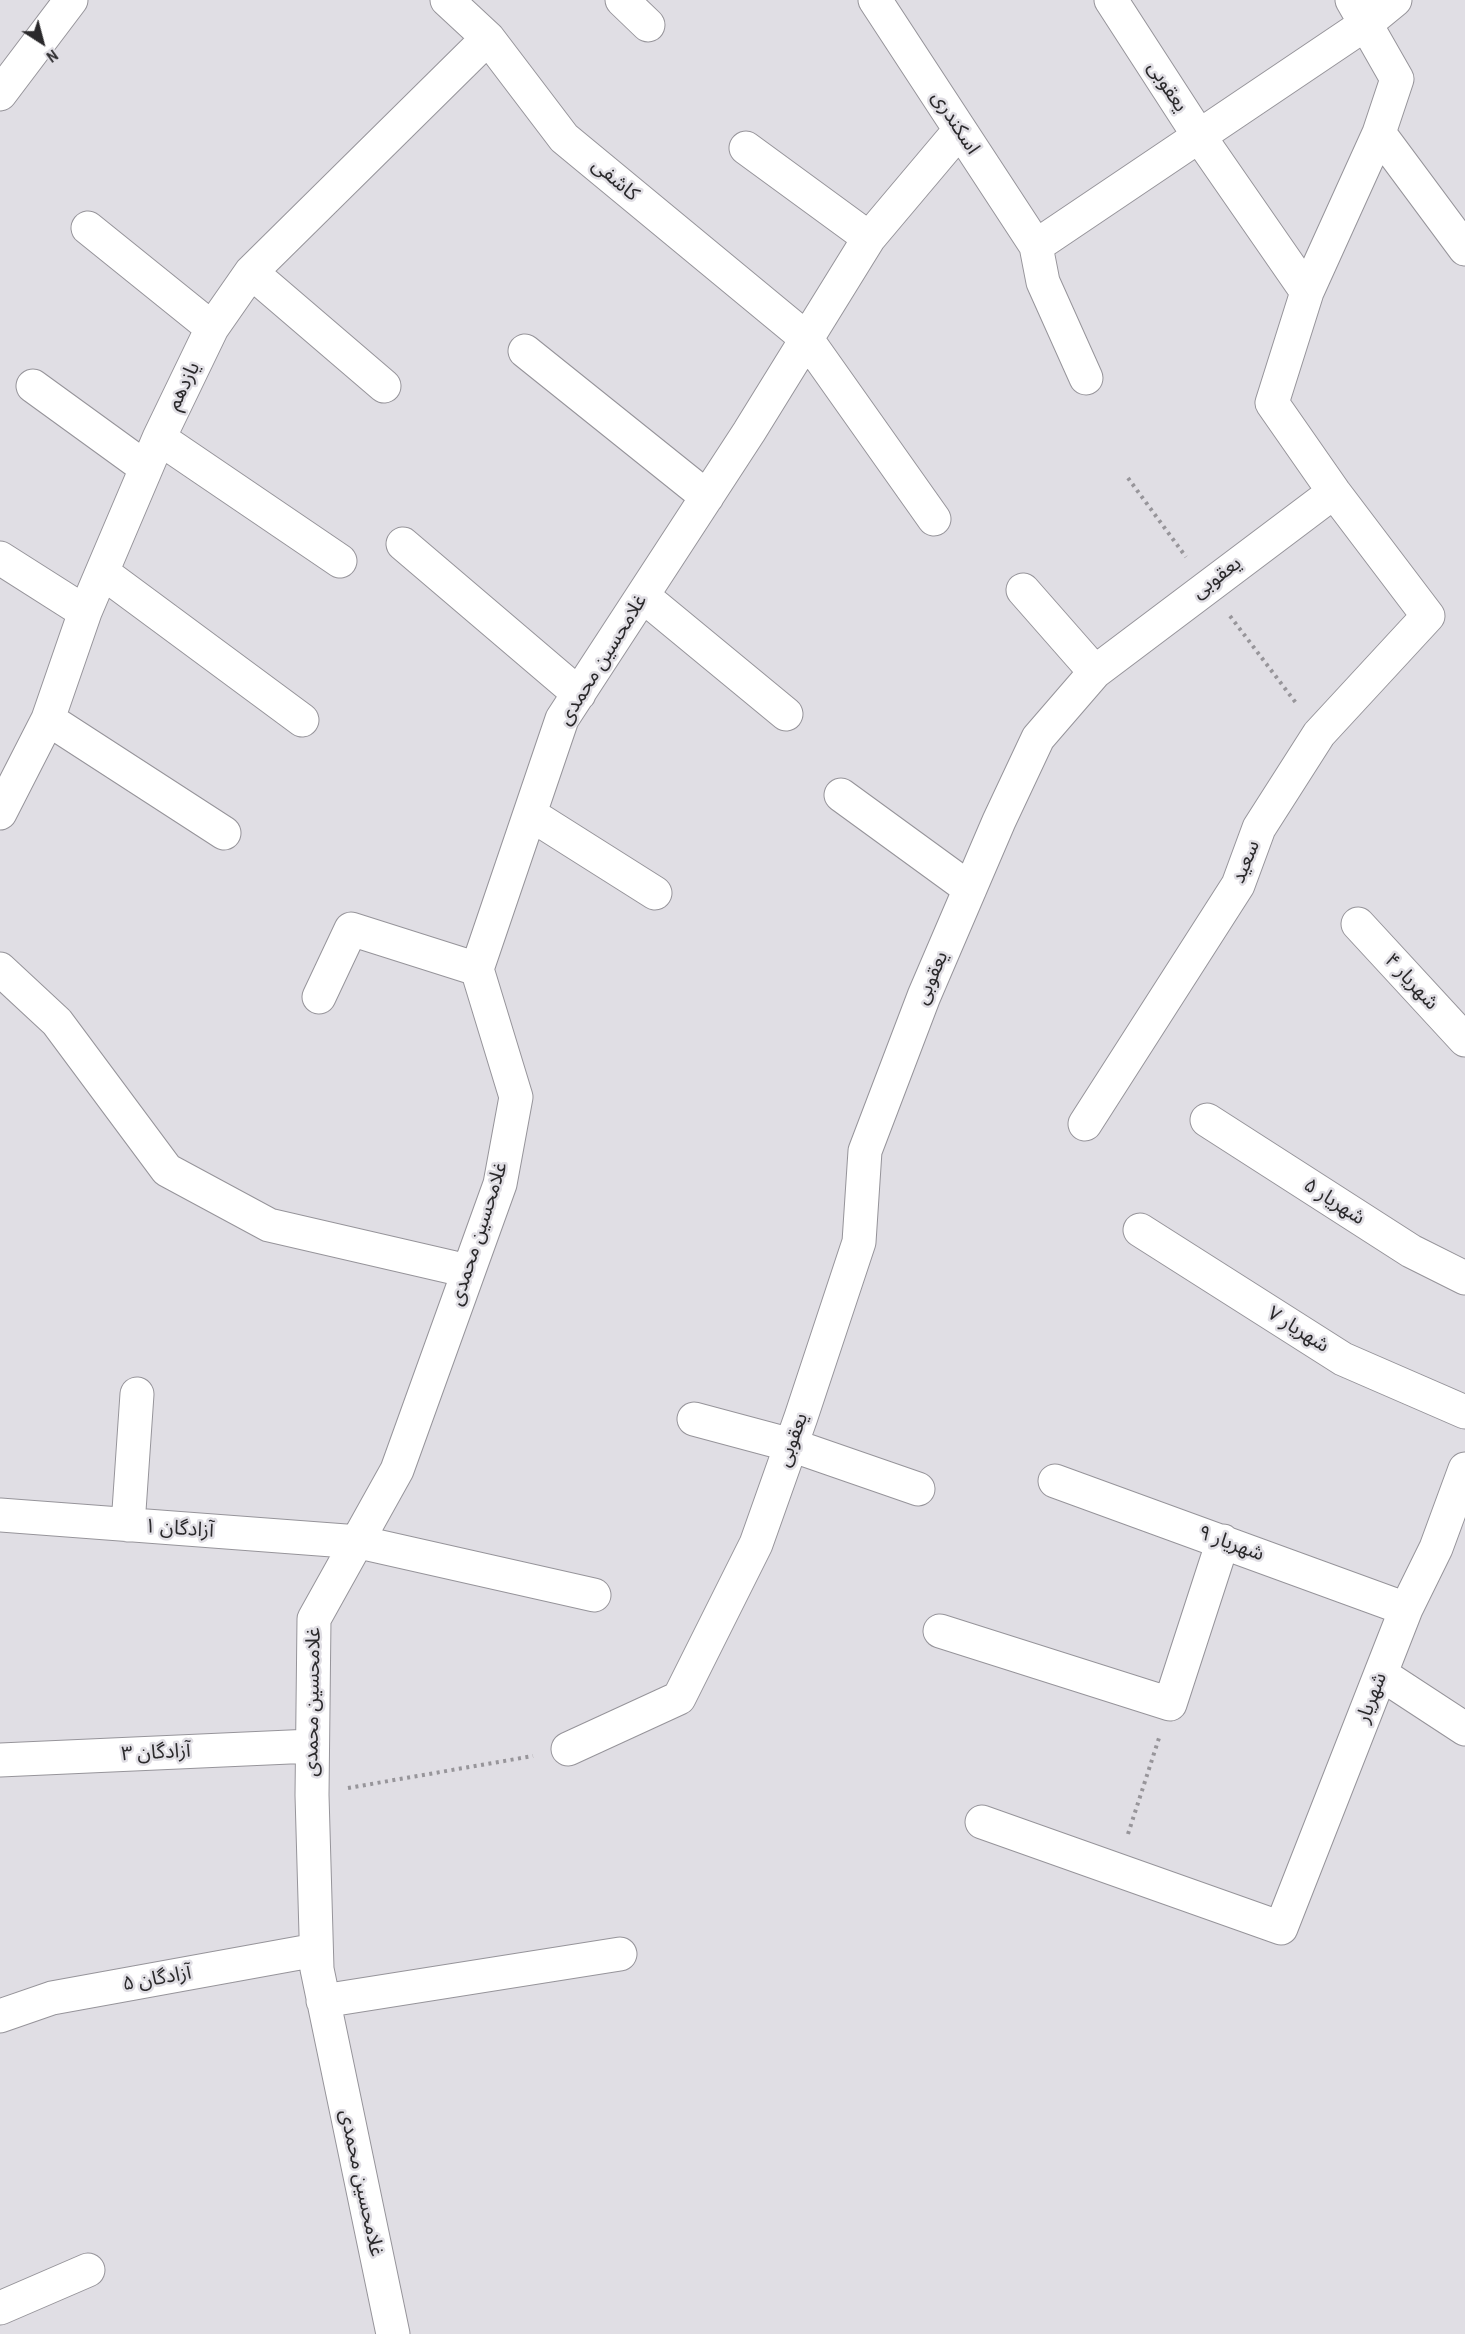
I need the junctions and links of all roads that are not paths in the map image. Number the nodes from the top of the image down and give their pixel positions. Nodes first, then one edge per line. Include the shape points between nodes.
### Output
1 (71, 0) edge
2 (447, 0) edge
3 (622, 0) edge
4 (875, 0) edge
5 (1111, 0) edge
6 (1395, 0) edge
7 (1359, 12) edge
8 (648, 26) dead end
9 (488, 38) junction
10 (0, 94) edge
11 (960, 130) junction
12 (1379, 133) junction
13 (1199, 136) junction
14 (746, 148) dead end
15 (88, 228) dead end
16 (869, 238) junction
17 (1036, 246) junction
18 (1465, 249) edge
19 (251, 272) junction
20 (1307, 292) junction
21 (213, 328) junction
22 (806, 338) junction
23 (525, 351) dead end
24 (1086, 378) dead end
25 (33, 386) dead end
26 (384, 386) dead end
27 (159, 438) junction
28 (146, 468) junction
29 (1334, 492) junction
30 (707, 497) junction
31 (934, 519) dead end
32 (403, 544) dead end
33 (0, 558) edge
34 (340, 561) dead end
35 (102, 572) junction
36 (1023, 590) dead end
37 (643, 596) junction
38 (85, 612) junction
39 (1095, 672) junction
40 (579, 694) junction
41 (786, 714) dead end
42 (48, 719) junction
43 (302, 720) dead end
44 (841, 795) dead end
45 (4, 796) edge
46 (530, 814) junction
47 (224, 833) dead end
48 (970, 889) junction
49 (656, 893) dead end
50 (1358, 924) dead end
51 (0, 969) edge
52 (477, 969) junction
53 (319, 997) dead end
54 (1465, 1040) edge
55 (1207, 1120) dead end
56 (1085, 1124) dead end
57 (1140, 1230) dead end
58 (468, 1271) junction
59 (1465, 1278) edge
60 (137, 1394) dead end
61 (1465, 1412) edge
62 (694, 1419) dead end
63 (791, 1445) junction
64 (1465, 1469) edge
65 (1055, 1481) dead end
66 (918, 1490) dead end
67 (0, 1515) edge
68 (1456, 1521) edge
69 (129, 1525) junction
70 (1223, 1541) junction
71 (359, 1542) junction
72 (594, 1595) dead end
73 (1406, 1609) junction
74 (940, 1631) dead end
75 (1381, 1674) junction
76 (1465, 1729) edge
77 (312, 1746) junction
78 (568, 1749) road end
79 (0, 1760) edge
80 (981, 1822) dead end
81 (316, 1950) junction
82 (620, 1954) dead end
83 (323, 2001) junction
84 (0, 2016) edge
85 (88, 2270) dead end
86 (0, 2308) edge
87 (393, 2334) edge

1 - 10 street
2 - 9 street, کاشفی
3 - 8 street
4 - 11 street, اسکندری
5 - 13 street, یعقوبی
6 - 7 street
7 - 12 street via 1397,79
7 - 13 street
9 - 19 street, یازدهم
9 - 22 street, کاشفی via 564,138
11 - 16 street, غلامحسین محمدی
11 - 17 street, اسکندری
12 - 18 street
12 - 20 street
13 - 17 street
13 - 20 street, یعقوبی
14 - 16 street
15 - 21 street
16 - 22 street, غلامحسین محمدی
17 - 24 street via 1042,282
19 - 21 street, یازدهم
19 - 26 street
20 - 29 street via 1272,403
21 - 27 street, یازدهم
22 - 30 street, غلامحسین محمدی
22 - 31 street, کاشفی
23 - 30 street
25 - 28 street
27 - 28 street, یازدهم
27 - 34 street
28 - 35 street, یازدهم
29 - 39 street, یعقوبی
29 - 56 street, سعید via 1428,616 1319,734 1259,828 1238,885
30 - 37 street, غلامحسین محمدی
32 - 40 street
33 - 38 street
35 - 38 street, یازدهم
35 - 43 street
36 - 39 street
37 - 40 street, غلامحسین محمدی
37 - 41 street
38 - 42 street, یازدهم
39 - 48 street, یعقوبی via 1038,738
40 - 46 street, غلامحسین محمدی via 562,719
42 - 45 street, یازدهم
42 - 47 street
44 - 48 street
46 - 49 street
46 - 52 street, غلامحسین محمدی
48 - 63 street, یعقوبی via 865,1150 859,1242
50 - 54 street, شهریار ۴
51 - 58 street via 57,1022 168,1170 269,1225
52 - 53 street via 351,930
52 - 58 street, غلامحسین محمدی via 516,1097 500,1184
55 - 59 street, شهریار ۵ via 1411,1251
57 - 61 street, شهریار ۷ via 1343,1359
58 - 71 street, غلامحسین محمدی via 397,1470
60 - 69 street
62 - 63 street
63 - 66 street
63 - 78 street, یعقوبی via 756,1544 680,1698
64 - 68 street, شهریار
65 - 70 street, شهریار ۹
67 - 69 street, آزادگان ۱
68 - 73 street, شهریار via 1436,1548
69 - 71 street, آزادگان ۱
70 - 73 street, شهریار ۹
70 - 74 street via 1170,1704
71 - 72 street, آزادگان ۱
71 - 77 street, غلامحسین محمدی via 314,1619
73 - 75 street, شهریار
75 - 76 street
75 - 80 street, شهریار via 1281,1928
77 - 79 street, آزادگان ۳
77 - 81 street, غلامحسین محمدی
81 - 83 street, غلامحسین محمدی
81 - 84 street, آزادگان ۵ via 52,1998
82 - 83 street
83 - 87 street, غلامحسین محمدی
85 - 86 street

